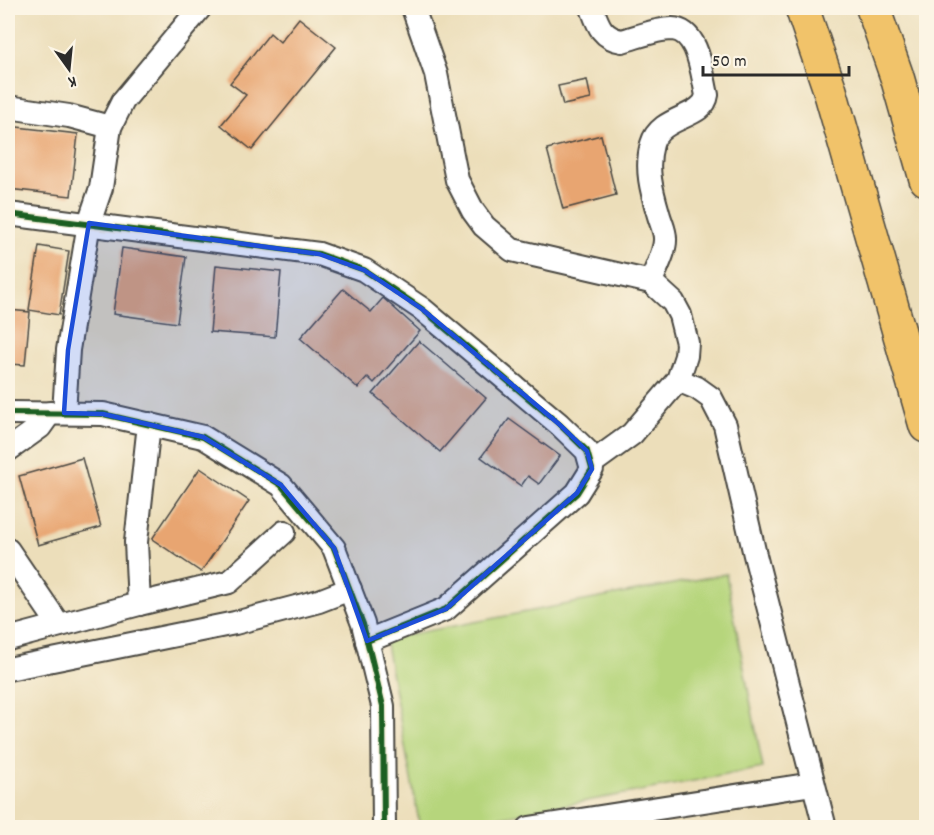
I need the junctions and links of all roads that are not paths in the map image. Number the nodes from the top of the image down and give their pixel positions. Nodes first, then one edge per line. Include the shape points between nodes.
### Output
1 (200, 8) edge
2 (413, 8) edge
3 (592, 8) edge
4 (801, 8) edge
5 (873, 8) edge
6 (8, 107) edge
7 (110, 127) junction
8 (927, 179) edge
9 (8, 214) edge
10 (89, 223) junction
11 (651, 282) junction
12 (678, 380) junction
13 (8, 413) edge
14 (57, 413) junction
15 (149, 424) junction
16 (927, 426) edge
17 (8, 450) edge
18 (592, 463) junction
19 (284, 532) dead end
20 (8, 550) edge
21 (350, 589) junction
22 (139, 604) junction
23 (58, 625) junction
24 (8, 639) edge
25 (367, 641) junction
26 (8, 669) edge
27 (813, 784) junction
28 (384, 828) edge
29 (529, 828) edge
30 (825, 828) edge

1 - 7 street via 123,101
2 - 11 street via 436,74 457,180 484,226 512,250
3 - 11 street via 599,28 615,40 671,29 688,37 696,50 707,95 700,107 670,121 652,142 649,180 666,239
4 - 16 highway via 829,87
5 - 8 highway
6 - 7 street
7 - 10 street via 101,188
9 - 10 street
10 - 14 street
10 - 18 street via 319,254 364,270 422,309 559,424 586,451
11 - 12 street via 673,302 685,328 686,356
12 - 18 street via 632,434
12 - 27 street via 711,398 725,425
13 - 14 street
14 - 15 street via 103,414
14 - 17 street
15 - 21 street via 203,437 282,485 334,548
15 - 22 street via 136,542
18 - 25 street via 590,476 577,494 454,602 431,617
19 - 22 street via 229,582
20 - 23 street
21 - 25 street
21 - 26 street via 235,623
22 - 23 street
23 - 24 street
25 - 28 street via 383,706
27 - 29 street
27 - 30 street

